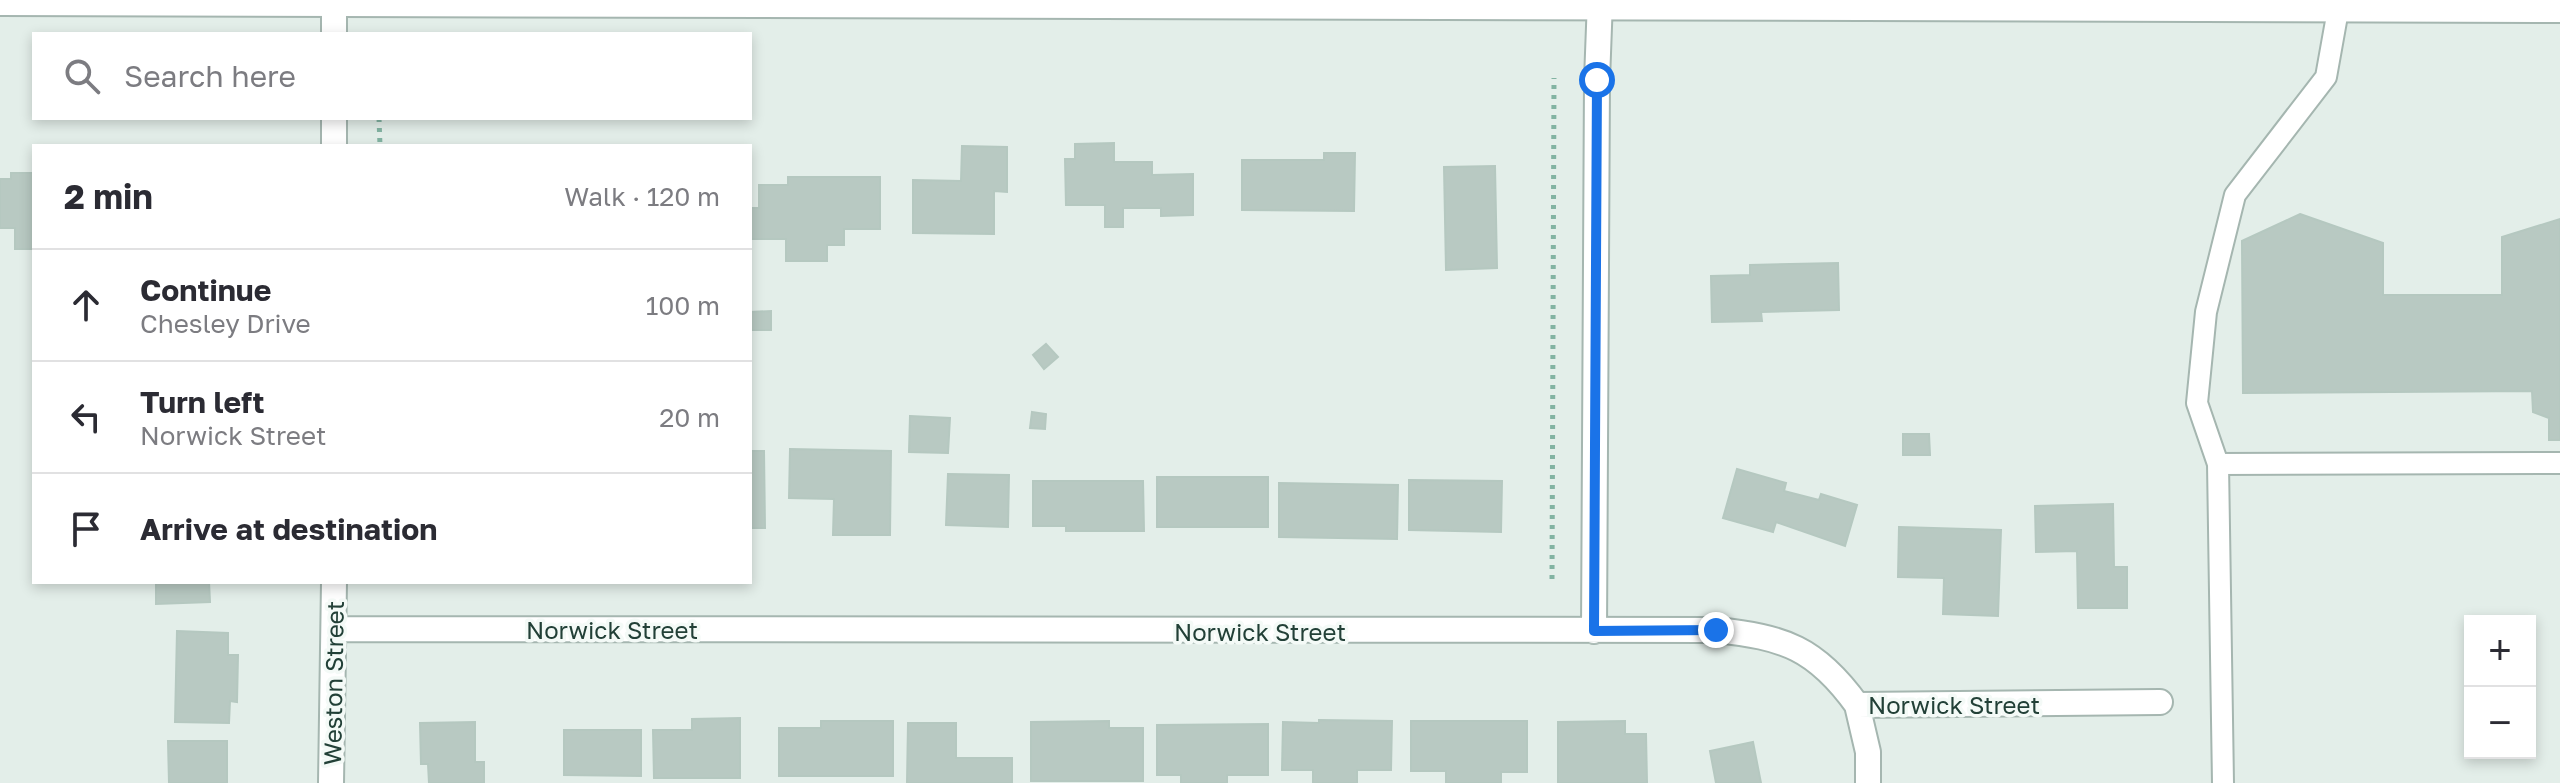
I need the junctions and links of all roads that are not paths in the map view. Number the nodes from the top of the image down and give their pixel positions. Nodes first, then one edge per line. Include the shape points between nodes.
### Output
1 (501, 2) edge
2 (0, 3) edge
3 (334, 3) junction
4 (1600, 4) edge
5 (2338, 10) junction
6 (2560, 10) edge
7 (334, 32) edge
8 (334, 120) edge
9 (334, 144) edge
10 (2560, 463) edge
11 (2218, 464) junction
12 (334, 584) edge
13 (334, 629) junction
14 (1594, 631) junction
15 (2160, 702) dead end
16 (1857, 705) junction
17 (331, 783) edge
18 (1868, 783) edge
19 (2223, 783) edge

1 - 3 street
1 - 4 street
2 - 3 street
3 - 7 street
4 - 5 street
4 - 14 street
5 - 6 street
5 - 11 lane via 2326,77 2235,195 2206,312 2197,403
8 - 9 street
10 - 11 lane
11 - 19 lane
12 - 13 street, Weston Street
13 - 14 street, Norwick Street
13 - 17 street, Weston Street
14 - 16 street, Norwick Street via 1755,634 1816,659
15 - 16 street, Norwick Street
16 - 18 street via 1868,752

